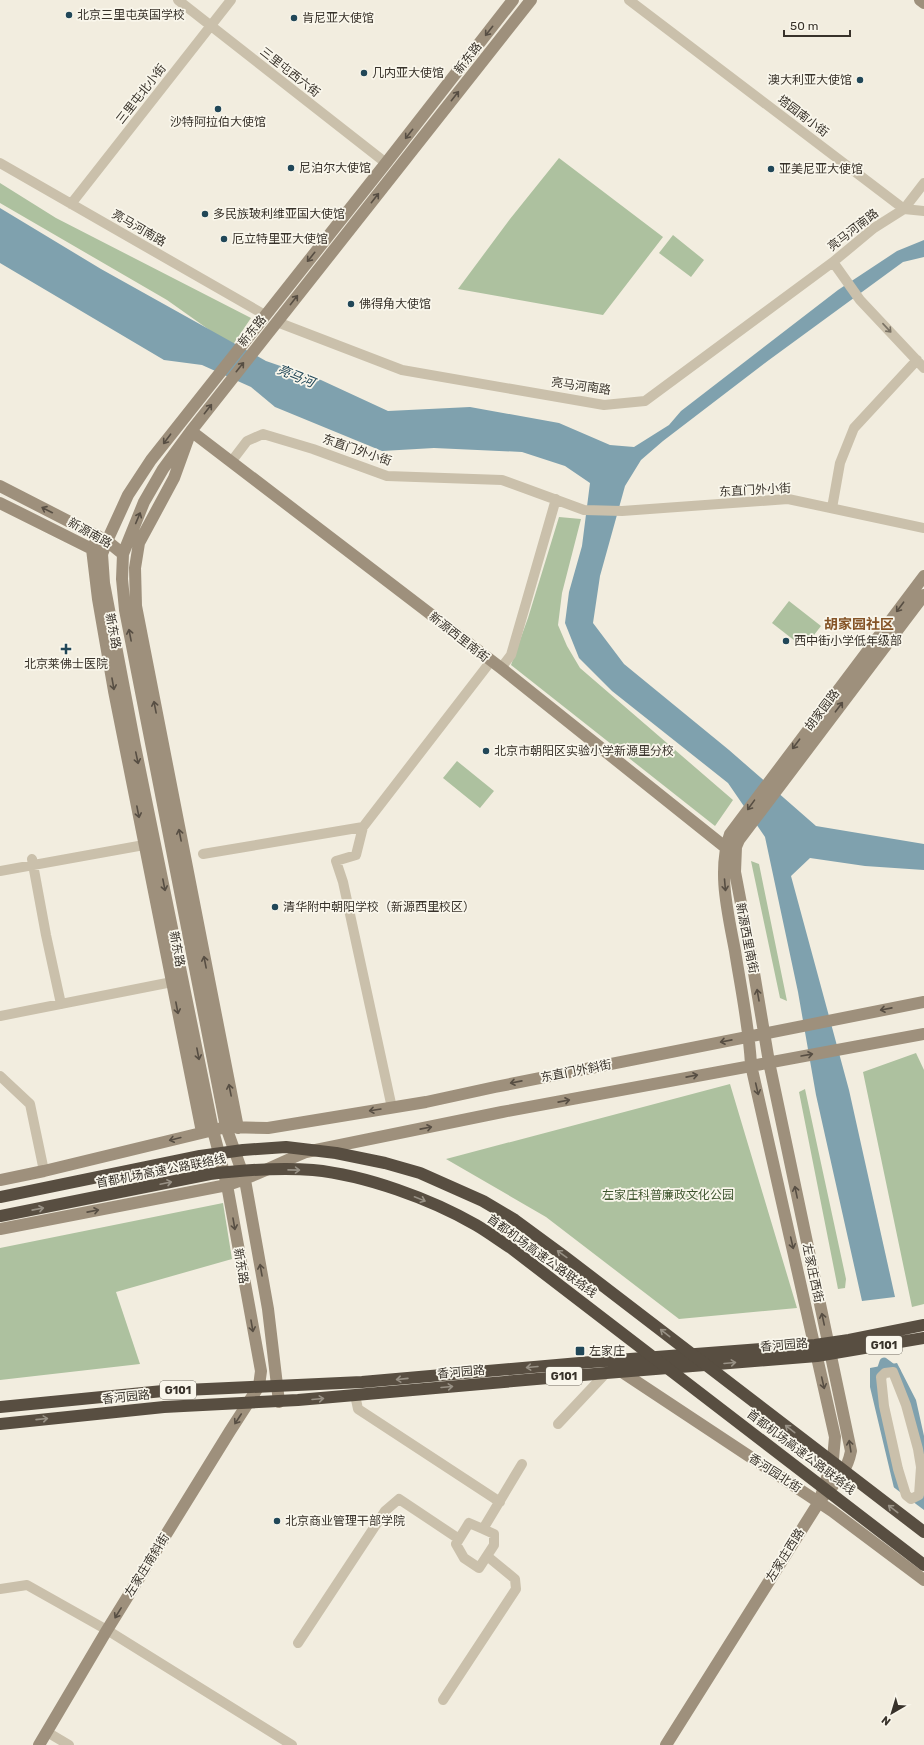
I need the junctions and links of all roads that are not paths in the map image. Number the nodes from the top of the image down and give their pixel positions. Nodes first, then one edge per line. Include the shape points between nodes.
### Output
1 (178, 0) edge
2 (231, 0) edge
3 (513, 0) edge
4 (531, 0) edge
5 (629, 0) edge
6 (920, 0) edge
7 (924, 3) edge
8 (211, 26) junction
9 (0, 163) edge
10 (386, 163) junction
11 (924, 182) edge
12 (71, 204) junction
13 (904, 209) junction
14 (924, 211) edge
15 (833, 262) junction
16 (265, 315) junction
17 (277, 322) junction
18 (920, 364) edge
19 (191, 431) junction
20 (231, 462) junction
21 (0, 486) edge
22 (556, 499) junction
23 (0, 503) edge
24 (832, 508) junction
25 (924, 528) edge
26 (103, 538) junction
27 (97, 552) junction
28 (123, 554) junction
29 (924, 576) edge
30 (924, 595) edge
31 (496, 665) junction
32 (777, 779) junction
33 (363, 827) junction
34 (734, 837) junction
35 (144, 842) junction
36 (725, 847) junction
37 (203, 854) dead end
38 (735, 855) junction
39 (32, 862) junction
40 (0, 865) edge
41 (0, 871) edge
42 (172, 982) junction
43 (924, 1002) edge
44 (61, 1004) junction
45 (0, 1016) edge
46 (764, 1033) junction
47 (924, 1034) edge
48 (749, 1036) junction
49 (768, 1062) junction
50 (752, 1065) junction
51 (0, 1076) edge
52 (392, 1108) junction
53 (232, 1128) junction
54 (208, 1131) junction
55 (44, 1171) junction
56 (0, 1180) edge
57 (245, 1180) junction
58 (227, 1185) junction
59 (0, 1197) edge
60 (0, 1216) edge
61 (0, 1230) edge
62 (924, 1325) edge
63 (921, 1338) edge
64 (849, 1346) junction
65 (829, 1349) junction
66 (816, 1351) junction
67 (622, 1372) junction
68 (606, 1373) junction
69 (259, 1386) junction
70 (278, 1386) junction
71 (355, 1395) junction
72 (279, 1402) junction
73 (247, 1403) junction
74 (0, 1407) edge
75 (0, 1424) edge
76 (558, 1424) dead end
77 (522, 1464) dead end
78 (918, 1494) joint
79 (500, 1502) junction
80 (819, 1502) junction
81 (483, 1529) junction
82 (924, 1532) edge
83 (460, 1539) junction
84 (487, 1556) junction
85 (924, 1564) edge
86 (924, 1580) edge
87 (0, 1589) edge
88 (107, 1630) junction
89 (298, 1643) dead end
90 (443, 1700) dead end
91 (47, 1732) junction
92 (39, 1745) edge
93 (69, 1745) edge
94 (292, 1745) edge
95 (666, 1745) edge

1 - 8 street, 三里屯西六街
2 - 8 street, 三里屯北小街
3 -> 10 main road, 新东路
17 -> 4 main road, 新东路
5 - 13 street, 塔园南小街
6 - 7 main road
8 - 10 street, 三里屯西六街
8 - 12 street, 三里屯北小街
9 - 12 street, 亮马河南路
10 -> 16 main road, 新东路
11 - 13 street
12 - 16 street, 亮马河南路
13 - 14 street
13 - 15 street, 亮马河南路 via 874,228
15 - 17 street, 亮马河南路 via 645,401 604,405 402,370
15 -> 18 street via 860,300
16 -> 26 main road, 新东路 via 151,460
19 -> 17 main road, 新东路
18 - 24 street via 854,428 840,463
19 - 20 main road, 新源西里南街
28 -> 19 main road, 新东路 via 144,502 163,469
53 -> 19 main road via 136,606 134,568 139,543 174,478
20 - 22 street, 东直门外小街 via 247,441 263,434 387,476 502,480
20 - 31 main road, 新源西里南街
26 -> 21 main road, 新源南路
22 - 24 street, 东直门外小街 via 584,510 622,511 788,499
22 - 31 street via 511,656
23 - 27 main road, 新源南路
24 - 25 street, 东直门外小街
26 - 27 main road, 新东路
26 - 28 main road, 新源南路
27 - 28 main road, 新源南路
27 -> 35 main road via 98,599
27 -> 54 main road, 新东路
53 -> 28 main road, 新东路 via 126,618 122,579
29 -> 32 main road, 胡家园路
32 -> 30 main road, 胡家园路
31 - 33 street
31 - 36 main road, 新源西里南街
32 - 34 main road, 胡家园路
33 - 37 street
33 - 52 street via 356,855 336,861 343,882
34 - 36 main road, 胡家园路
34 - 38 main road, 胡家园路
35 - 39 street
35 - 42 main road
36 - 38 main road, 新源西里南街
36 -> 48 main road, 新源西里南街 via 723,862 726,894
46 -> 38 main road, 新源西里南街 via 735,872
39 - 40 street
39 - 41 street
39 - 44 street
42 - 44 street
42 -> 54 main road
43 -> 46 main road, 东直门外斜街
44 - 45 street
46 - 48 main road, 东直门外斜街
46 - 49 main road, 左家庄西街
49 -> 47 main road
48 - 50 main road, 左家庄西街
48 -> 52 main road, 东直门外斜街
49 - 50 main road
65 -> 49 main road, 左家庄西街
57 -> 50 main road via 306,1152
50 -> 66 main road, 左家庄西街
51 - 55 street via 30,1104
52 -> 53 main road, 东直门外斜街 via 268,1128
53 - 54 main road, 东直门外斜街
53 - 57 main road, 新东路
54 -> 55 main road, 东直门外斜街
54 - 58 main road, 新东路
55 - 56 main road, 东直门外斜街
57 - 58 main road
70 -> 57 main road, 新东路 via 268,1309
61 -> 58 main road
58 -> 69 main road, 新东路 via 260,1371
82 -> 59 highway, 首都机场高速公路联络线, bridge via 515,1220 483,1201 420,1173 385,1162 286,1147 200,1156
60 -> 85 highway, 首都机场高速公路联络线, bridge via 210,1174 238,1171 314,1170 361,1179 402,1192 445,1209 512,1248
62 - 64 highway, 香河园路 / G101
63 - 64 highway, 香河园路 / G101
64 - 65 highway, 香河园路 / G101
65 - 66 highway, 香河园路 / G101
80 -> 65 main road, 左家庄西街 via 844,1474 851,1451
67 -> 66 highway, 香河园路 / G101
66 -> 70 highway, 香河园路 / G101 via 614,1360 362,1382
66 -> 80 main road, 左家庄西路 via 835,1437 833,1459
67 - 68 highway, 香河园路 / G101
67 - 80 main road, 香河园北街
71 -> 68 highway, 香河园路 / G101
68 - 76 street
69 - 70 highway, 香河园路 / G101
69 - 73 main road, 左家庄南斜街
69 - 74 highway, 香河园路 / G101 via 163,1391
70 - 72 main road, 新东路
72 -> 71 highway, 香河园路 / G101
71 - 79 street via 358,1409
72 - 73 highway, 香河园路 / G101
75 -> 73 highway, 香河园路 / G101 via 164,1407
73 -> 88 main road, 左家庄南斜街
77 - 79 street
78 - 78 street via 921,1467 906,1405 894,1372 885,1373 881,1377 884,1406 898,1469 906,1495 911,1499
79 - 81 street
80 - 86 main road, 香河园北街
80 - 95 main road, 左家庄西路
81 - 83 street via 469,1523
81 - 84 street via 494,1534 494,1545
83 - 84 street via 456,1544 464,1558 479,1568
83 - 89 street via 399,1499 385,1511
84 - 90 street via 515,1579 516,1589
87 - 88 street via 27,1585
88 - 91 main road, 左家庄南斜街
88 - 94 street
91 - 92 main road, 左家庄南斜街
91 - 93 street

